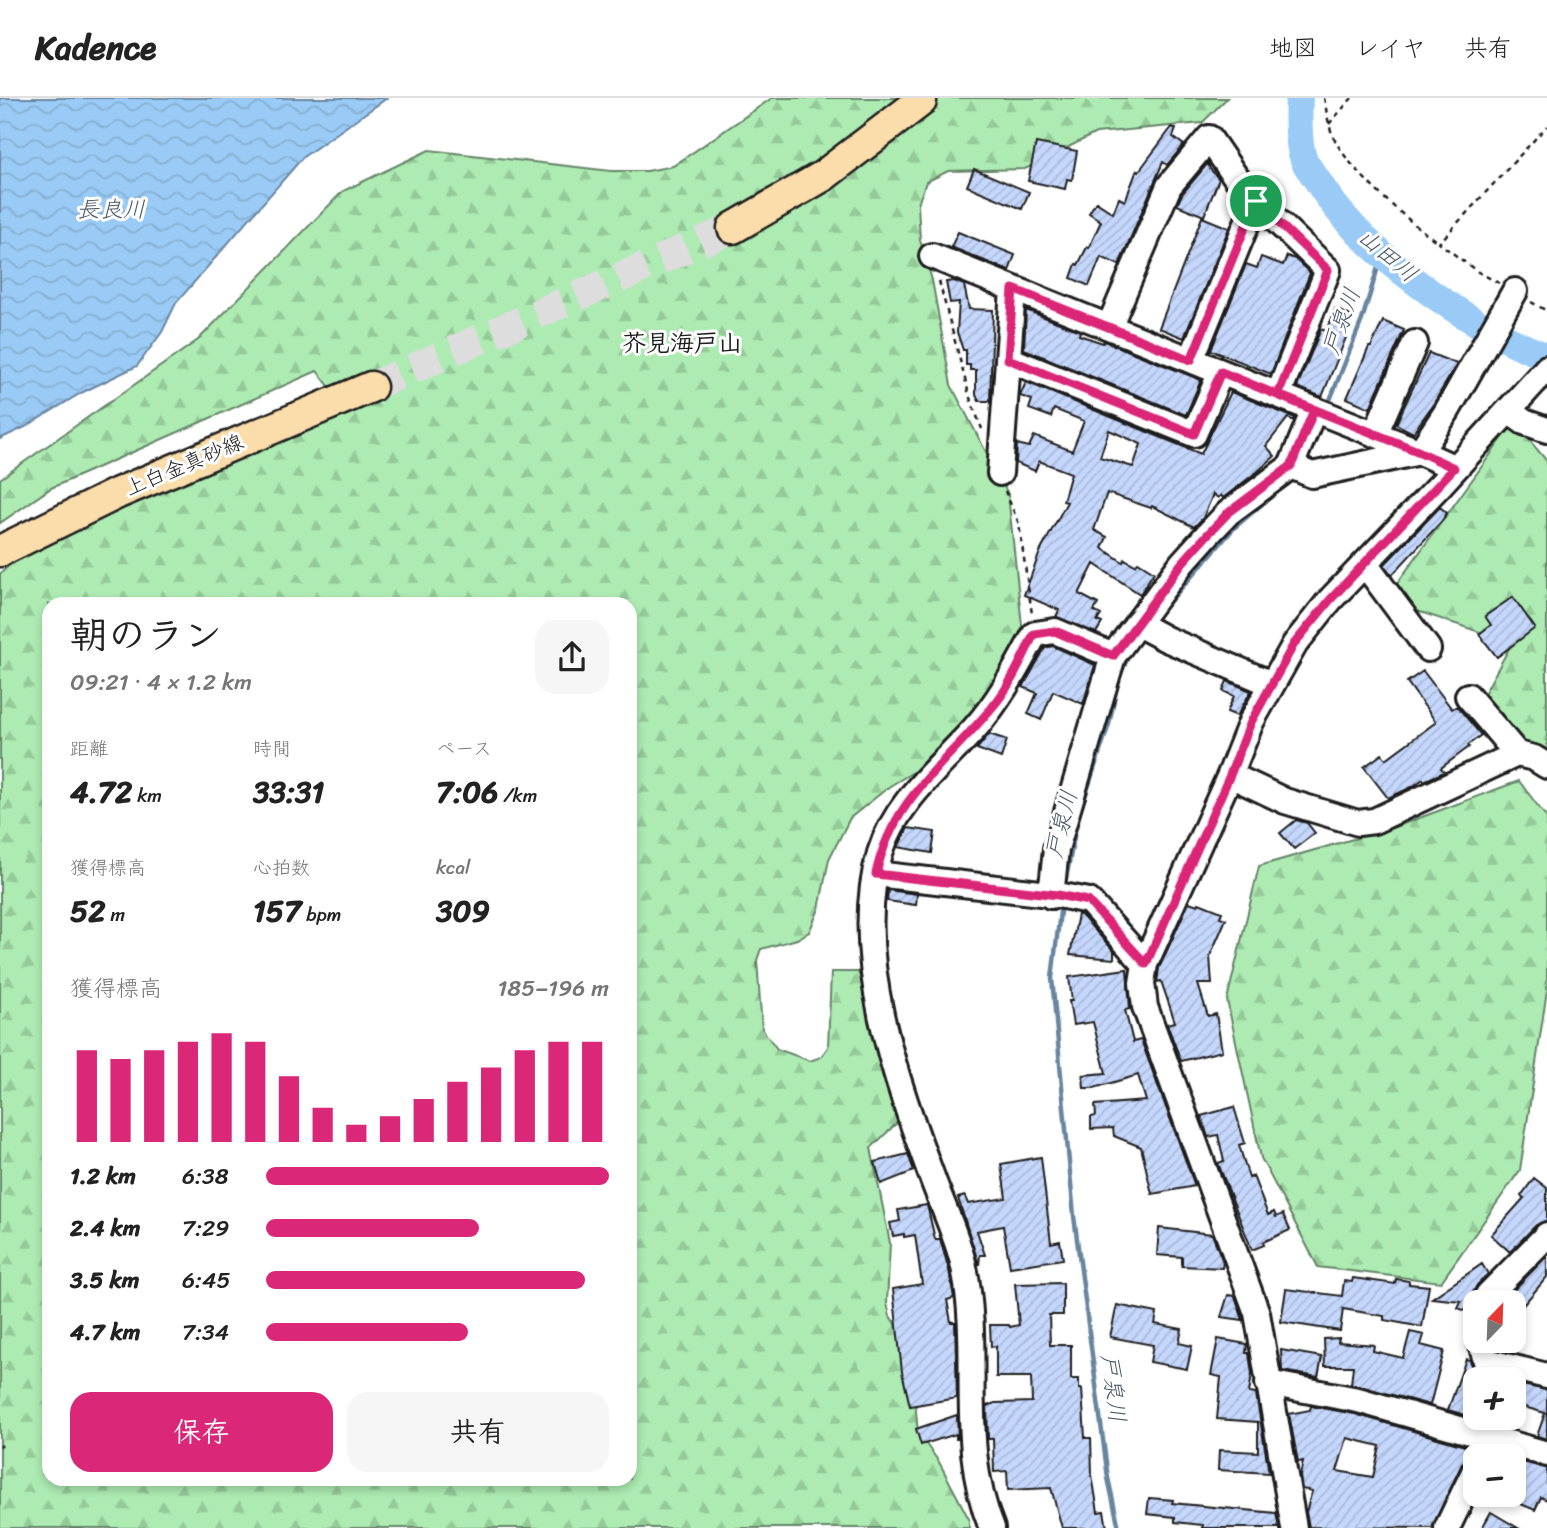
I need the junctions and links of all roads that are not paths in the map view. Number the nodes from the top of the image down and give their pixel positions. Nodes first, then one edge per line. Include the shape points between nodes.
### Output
1 (921, 101) dead end
2 (1256, 201) junction
3 (733, 228) tunnel mouth
4 (932, 256) dead end
5 (1013, 289) junction
6 (1511, 298) road end
7 (1109, 327) junction
8 (1415, 343) dead end
9 (1008, 359) junction
10 (1191, 360) junction
11 (1547, 368) edge
12 (1221, 372) junction
13 (370, 387) tunnel mouth
14 (1278, 395) junction
15 (1509, 411) junction
16 (1323, 413) junction
17 (1547, 430) edge
18 (1375, 434) junction
19 (1420, 452) junction
20 (1454, 468) junction
21 (1298, 469) junction
22 (1000, 473) dead end
23 (0, 551) edge
24 (1365, 564) junction
25 (1138, 624) junction
26 (1428, 649) dead end
27 (1113, 656) junction
28 (1272, 684) junction
29 (1468, 696) dead end
30 (1517, 754) junction
31 (1547, 766) edge
32 (1230, 775) junction
33 (876, 874) junction
34 (1061, 897) junction
35 (1146, 964) junction
36 (1547, 1235) edge
37 (1494, 1290) edge
38 (1485, 1360) edge
39 (1547, 1376) edge
40 (1268, 1382) junction
41 (1486, 1437) edge
42 (1547, 1454) edge
43 (1463, 1495) edge
44 (992, 1528) edge
45 (1294, 1528) edge
46 (1447, 1528) edge

1 - 3 main road via 823,176
2 - 7 street via 1209,138 1169,186
2 - 10 street
2 - 14 street via 1328,270
4 - 5 street
5 - 7 street
5 - 9 street
6 - 19 street
7 - 10 street
8 - 18 street
9 - 12 street via 1194,434
9 - 22 street
10 - 12 street
11 - 15 street
12 - 14 street
13 - 23 main road, 上白金真砂線 via 118,493
14 - 16 street
15 - 17 street
15 - 20 street
16 - 18 street
16 - 21 street
18 - 19 street
19 - 20 street
19 - 21 street
20 - 24 street
21 - 25 street via 1228,513 1182,563
24 - 26 street
24 - 28 street via 1294,644
25 - 27 street
25 - 28 street
27 - 33 street via 1055,631 1034,634 1000,697 900,811 884,842
27 - 34 street via 1056,849
28 - 32 street
29 - 30 street
30 - 31 street
30 - 32 street via 1374,821 1358,823 1285,801
32 - 35 street
33 - 34 street
33 - 44 street via 871,911 875,986 889,1050 964,1265 973,1332 971,1426 984,1508
34 - 35 street via 1088,901
35 - 40 street via 1142,984 1145,1007 1257,1313
36 - 37 street
38 - 39 street
40 - 41 street via 1359,1400
40 - 45 street
41 - 42 street
43 - 46 street

